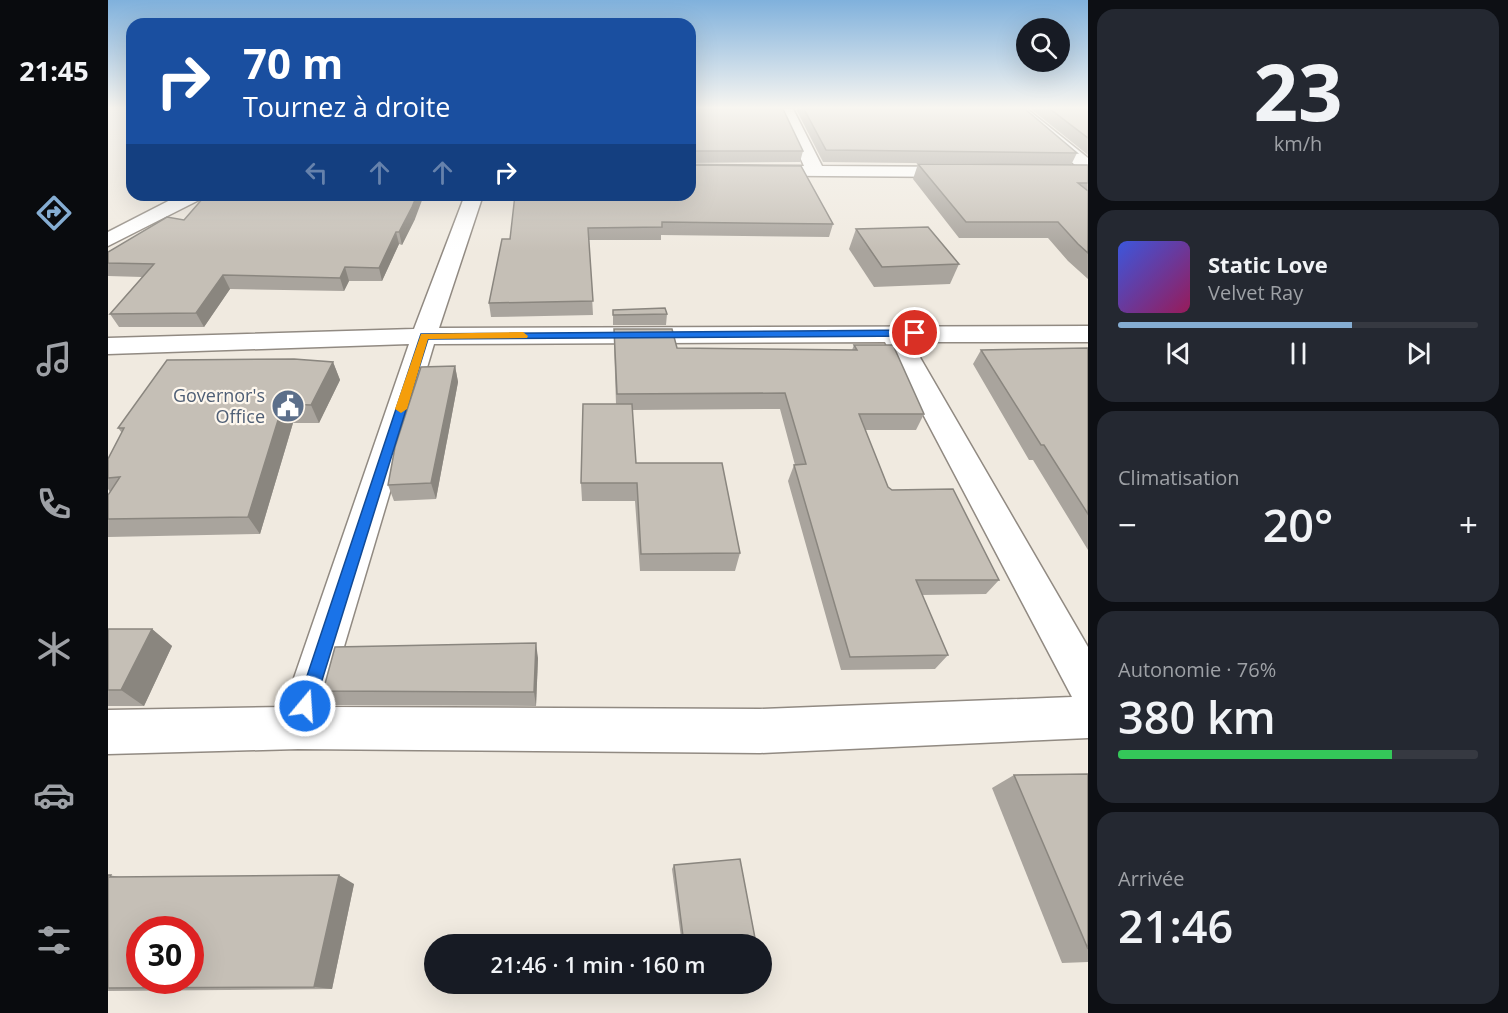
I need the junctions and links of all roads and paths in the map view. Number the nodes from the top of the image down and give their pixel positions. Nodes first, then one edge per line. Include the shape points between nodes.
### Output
1 (808, 156) edge
2 (1075, 156) edge
3 (1088, 167) edge
4 (696, 170) edge
5 (816, 171) junction
6 (982, 172) edge
7 (1064, 172) edge
8 (1088, 173) edge
9 (183, 201) edge
10 (472, 201) edge
11 (108, 240) edge
12 (893, 333) junction
13 (1088, 334) edge
14 (424, 336) junction
15 (108, 346) edge
16 (1088, 686) edge
17 (1088, 717) edge
18 (298, 728) junction
19 (108, 732) edge

1 - 5 street
2 - 3 street
4 - 5 street
5 - 6 street
7 - 8 street
9 - 11 street
10 - 14 street
12 - 13 street
12 - 14 street
12 - 16 street
14 - 15 street
14 - 18 street
17 - 18 street via 760,731
18 - 19 street

